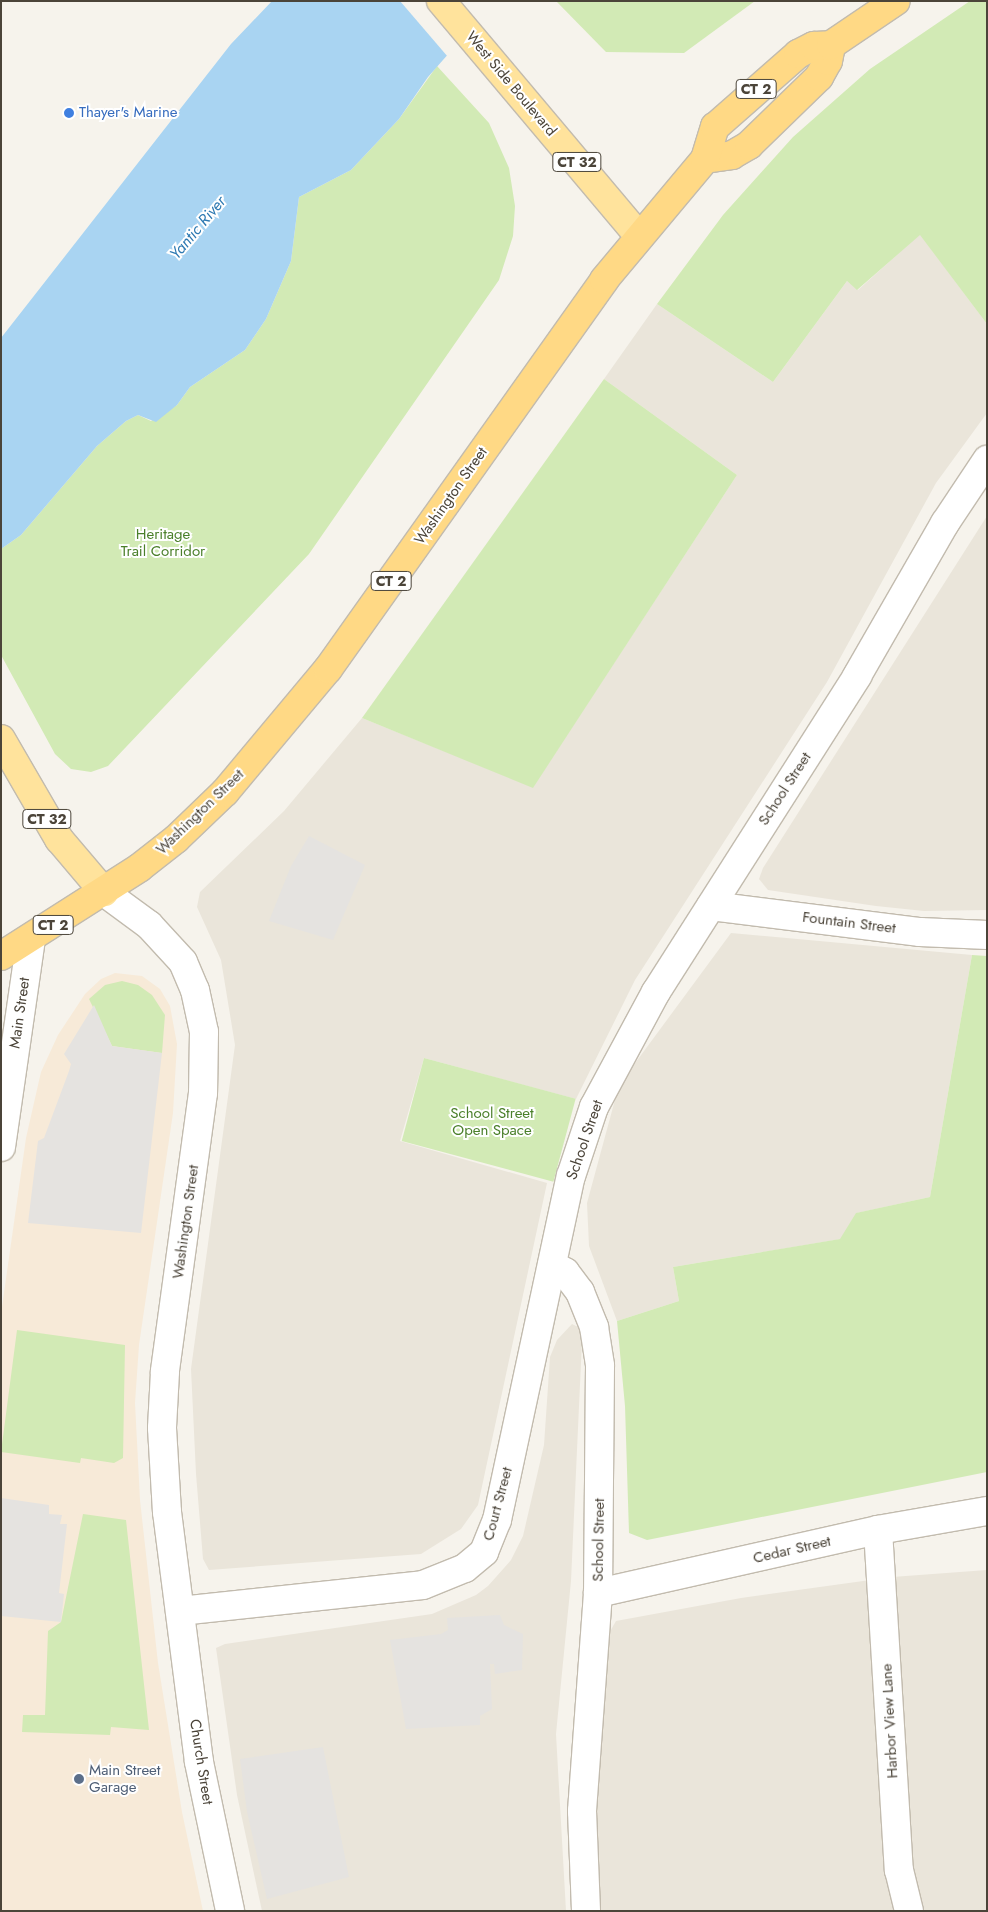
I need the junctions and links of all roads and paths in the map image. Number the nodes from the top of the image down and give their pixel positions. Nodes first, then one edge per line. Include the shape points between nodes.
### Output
1 (441, 1) edge
2 (896, 1) edge
3 (831, 45) junction
4 (704, 159) junction
5 (638, 235) junction
6 (987, 460) edge
7 (1, 739) edge
8 (104, 892) junction
9 (711, 906) junction
10 (987, 935) edge
11 (31, 938) junction
12 (1, 956) edge
13 (1, 1147) edge
14 (552, 1265) junction
15 (987, 1511) edge
16 (878, 1530) junction
17 (598, 1593) junction
18 (180, 1611) junction
19 (230, 1911) edge
20 (586, 1911) edge
21 (908, 1911) edge

1 - 5 main road, West Side Boulevard / CT 32
2 - 3 highway, Washington Street / CT 2
3 - 4 highway, Washington Street / CT 2 via 814,46 798,54 731,110 712,132
3 - 4 highway, CT 2 via 828,62 819,77 752,141 732,155
4 - 5 highway, Washington Street / CT 2
5 - 8 highway, Washington Street / CT 2 via 305,700 196,821
6 - 9 street, School Street via 945,522 852,684
7 - 8 main road, CT 32 via 59,839
8 - 11 highway, CT 2
8 - 18 street, Washington Street via 149,925 183,962 195,990 204,1032 203,1093 165,1372 162,1428 167,1512
9 - 10 street, Fountain Street via 920,932
9 - 14 street, School Street via 652,1000 594,1107 571,1176
11 - 12 highway, CT 2
11 - 13 street, Main Street
14 - 17 street, School Street via 565,1272 580,1292 594,1327 597,1346 600,1395
14 - 18 street, Court Street via 497,1520 490,1542 475,1561 454,1574 414,1587
15 - 16 street, Cedar Street
16 - 17 street, Cedar Street
16 - 21 street, Harbor View Lane via 898,1870
17 - 20 street, School Street via 582,1811
18 - 19 street, Church Street via 199,1762

